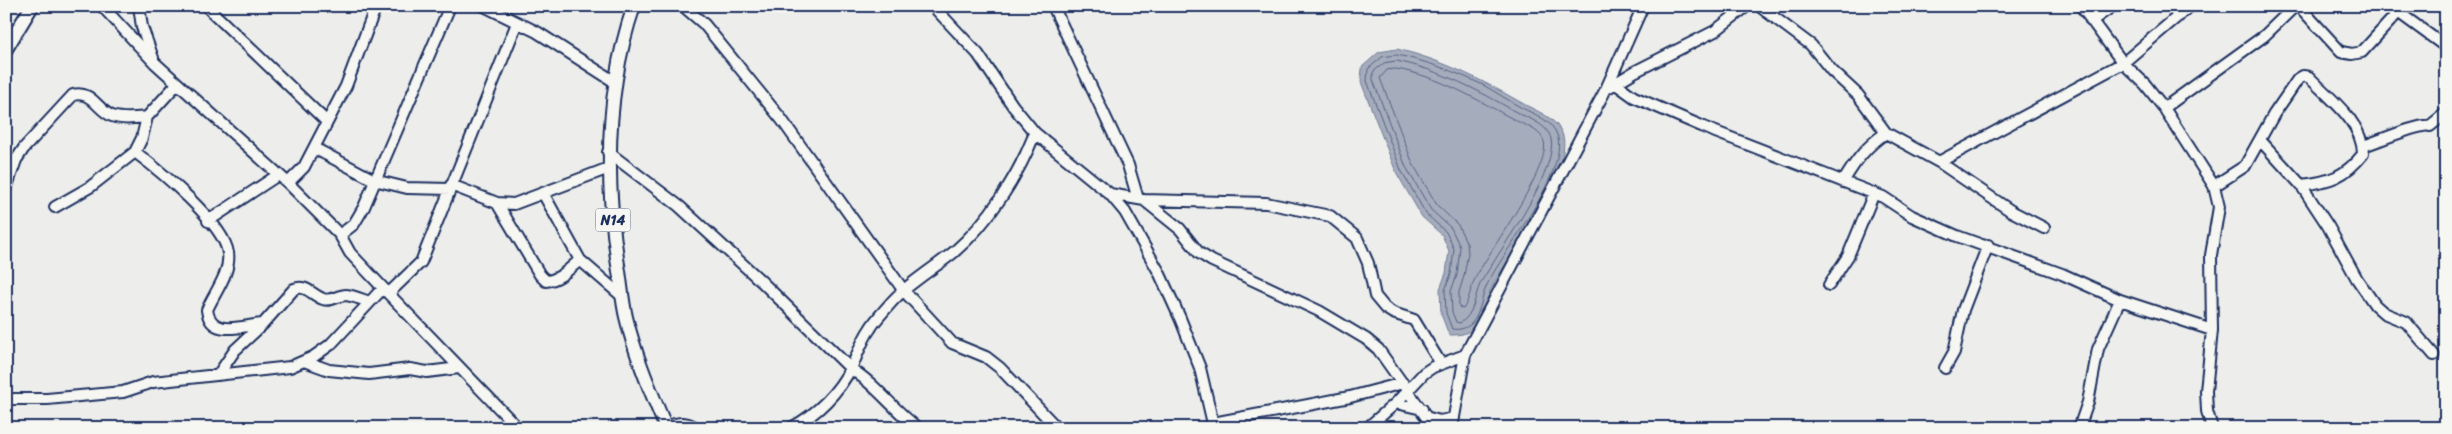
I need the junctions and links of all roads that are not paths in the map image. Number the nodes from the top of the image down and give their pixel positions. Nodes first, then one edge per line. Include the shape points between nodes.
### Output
1 (32, 6) edge
2 (102, 6) edge
3 (139, 6) edge
4 (206, 6) edge
5 (376, 6) edge
6 (450, 6) edge
7 (484, 6) edge
8 (634, 6) edge
9 (683, 6) edge
10 (933, 6) edge
11 (1053, 6) edge
12 (1642, 6) edge
13 (1747, 6) edge
14 (1759, 6) edge
15 (2081, 6) edge
16 (2113, 6) edge
17 (2171, 6) edge
18 (2190, 6) edge
19 (2297, 6) edge
20 (2401, 9) edge
21 (2179, 16) junction
22 (2091, 21) junction
23 (517, 23) junction
24 (2446, 47) edge
25 (6, 49) edge
26 (155, 63) junction
27 (2123, 63) junction
28 (615, 82) junction
29 (177, 84) junction
30 (1616, 84) junction
31 (1606, 90) junction
32 (2164, 108) junction
33 (2446, 112) edge
34 (147, 117) junction
35 (327, 122) junction
36 (1035, 133) junction
37 (1886, 133) junction
38 (2260, 140) junction
39 (2363, 146) junction
40 (314, 148) junction
41 (135, 152) junction
42 (608, 152) junction
43 (1939, 162) junction
44 (609, 168) junction
45 (278, 175) junction
46 (374, 180) junction
47 (1843, 182) junction
48 (288, 183) junction
49 (2214, 186) junction
50 (2301, 186) junction
51 (451, 187) junction
52 (6, 189) edge
53 (543, 193) junction
54 (1874, 193) junction
55 (1110, 194) junction
56 (1141, 200) junction
57 (497, 203) junction
58 (55, 207) dead end
59 (208, 221) junction
60 (2044, 228) dead end
61 (340, 235) junction
62 (1988, 245) junction
63 (580, 260) junction
64 (1828, 285) dead end
65 (386, 291) junction
66 (904, 291) junction
67 (623, 297) junction
68 (2120, 300) junction
69 (370, 302) junction
70 (263, 324) junction
71 (2212, 330) junction
72 (2434, 355) dead end
73 (1466, 356) junction
74 (304, 361) junction
75 (1441, 364) junction
76 (459, 368) junction
77 (1945, 368) dead end
78 (851, 369) junction
79 (218, 375) junction
80 (1405, 387) junction
81 (6, 398) edge
82 (1396, 403) junction
83 (1422, 409) junction
84 (1429, 418) junction
85 (1453, 423) edge
86 (1211, 426) edge
87 (666, 427) edge
88 (518, 428) edge
89 (696, 428) edge
90 (791, 428) edge
91 (918, 428) edge
92 (1057, 428) edge
93 (1366, 428) edge
94 (1434, 428) edge
95 (2079, 428) edge
96 (2212, 428) edge

1 - 25 main road
2 - 26 street
3 - 26 street via 142,27
4 - 35 street
5 - 35 street via 346,86
6 - 46 street
7 - 23 street
8 - 28 main road, N14
9 - 66 street via 704,24 782,120
10 - 36 street via 978,54
11 - 56 street via 1128,165
12 - 31 street
13 - 30 street via 1715,31
14 - 37 street via 1812,46 1832,71 1858,95
15 - 22 street
16 - 22 street
17 - 21 street
18 - 21 street
19 - 20 street via 2341,52 2352,54 2362,52
19 - 32 street via 2264,36
20 - 24 street
21 - 27 street
22 - 27 street
23 - 28 street via 537,32
23 - 51 street
26 - 29 street
27 - 32 street via 2146,84
27 - 43 street
28 - 42 main road, N14
29 - 34 street
29 - 45 street
30 - 31 street
30 - 47 street via 1634,97 1712,131
31 - 73 street
32 - 49 street
33 - 39 street via 2432,125 2420,124 2399,135
34 - 41 street
34 - 52 street via 121,119 110,116 89,96 73,95 24,148 16,160
35 - 40 street
36 - 55 street
36 - 66 street via 1006,190 982,221 956,250
37 - 43 street
37 - 47 street via 1872,142
38 - 39 street via 2274,114 2303,76 2309,77 2337,106 2356,129
38 - 49 street via 2246,166
38 - 50 street
39 - 50 street via 2363,154 2344,172 2328,182
40 - 46 street
40 - 48 street via 304,167
41 - 58 street via 90,187
41 - 59 street via 168,178
42 - 44 main road, N14
42 - 78 street via 679,206
43 - 60 street via 2011,211
44 - 53 street
44 - 67 main road, N14 via 613,231
45 - 48 street
45 - 59 street
46 - 51 street via 407,188
46 - 61 street via 364,208 354,224
47 - 54 street
48 - 61 street
49 - 71 street via 2219,207 2212,255
50 - 72 street via 2375,305 2406,322
51 - 57 street
51 - 65 street via 421,262
53 - 57 street via 514,204
53 - 63 street
54 - 62 street via 1912,216
54 - 64 street via 1848,256
55 - 56 street
55 - 86 street via 1125,212 1159,272 1200,368
56 - 75 street via 1266,202 1330,216 1357,238 1368,263 1376,296 1385,308 1414,320
56 - 80 street via 1180,229 1199,253 1319,311 1366,339 1378,349
57 - 63 street via 546,281 553,281
59 - 70 street via 222,238 228,253 226,269 207,310 208,316 218,328 225,330
61 - 65 street via 350,253
62 - 68 street
62 - 77 street via 1964,310 1954,352
63 - 67 street
65 - 69 street
65 - 76 street
66 - 78 street via 870,329
66 - 92 street via 952,343 1000,368
67 - 87 main road, N14 via 645,377
68 - 71 street
68 - 95 street via 2098,349 2088,402
69 - 70 street via 349,295 322,299 298,287
69 - 74 street via 330,345
70 - 79 street via 235,350
71 - 96 street via 2206,391
73 - 75 street
73 - 85 street
74 - 76 street via 329,370 355,374
74 - 79 street via 290,367
75 - 80 street
76 - 88 street
78 - 90 street via 824,406
78 - 91 street via 867,379 893,408
79 - 81 street via 153,382 123,392 47,399
80 - 82 street
80 - 83 street
80 - 86 street
82 - 83 street
82 - 93 street
83 - 84 street
84 - 85 street
84 - 94 street
87 - 89 street via 678,422

